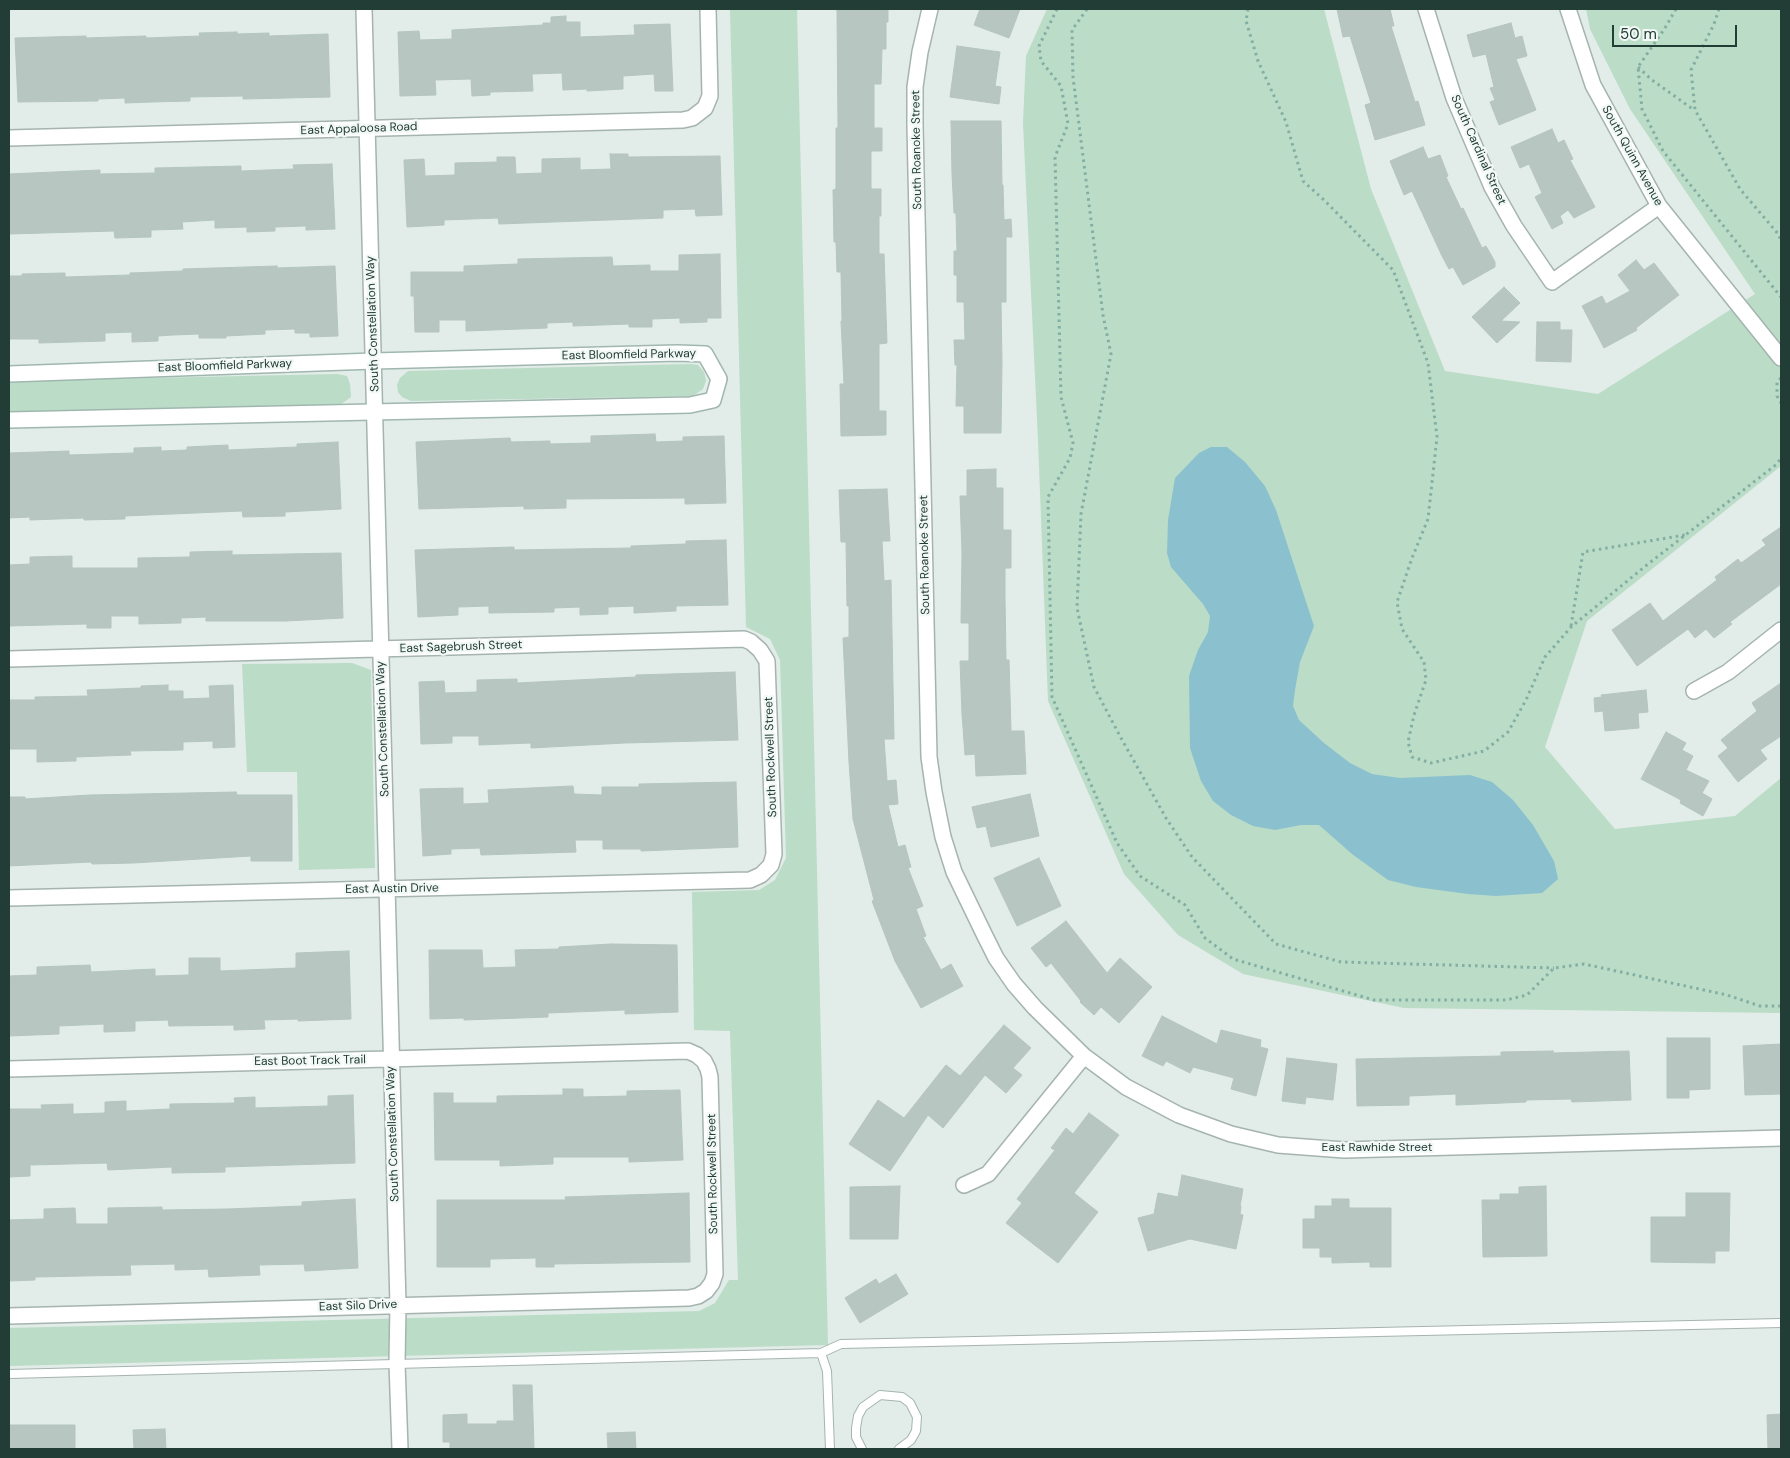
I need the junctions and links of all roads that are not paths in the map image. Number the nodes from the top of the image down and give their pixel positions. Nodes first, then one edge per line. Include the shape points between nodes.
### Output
1 (364, 9) edge
2 (708, 9) edge
3 (930, 9) edge
4 (1426, 9) edge
5 (1568, 9) edge
6 (368, 128) junction
7 (9, 138) edge
8 (1659, 206) junction
9 (1781, 358) edge
10 (374, 361) junction
11 (9, 374) edge
12 (376, 412) junction
13 (9, 420) edge
14 (1781, 630) edge
15 (381, 650) junction
16 (760, 650) joint
17 (9, 659) edge
18 (1694, 691) dead end
19 (771, 865) joint
20 (387, 889) junction
21 (9, 898) edge
22 (1084, 1056) junction
23 (700, 1057) joint
24 (391, 1059) junction
25 (9, 1068) edge
26 (1781, 1138) edge
27 (964, 1185) dead end
28 (706, 1290) joint
29 (398, 1305) junction
30 (9, 1316) edge
31 (1781, 1323) edge
32 (821, 1353) junction
33 (397, 1363) junction
34 (9, 1374) edge
35 (400, 1449) edge
36 (830, 1449) edge
37 (862, 1449) edge
38 (899, 1449) edge

1 - 6 street, South Constellation Way
2 - 6 street, East Appaloosa Road via 710,96 705,108 692,118
3 - 22 street, South Roanoke Street via 920,52 915,126 929,758 934,792 954,872 996,958 1035,1008
4 - 8 street, South Cardinal Street via 1454,98 1488,178 1514,226 1552,282
5 - 8 street, South Quinn Avenue via 1593,85
6 - 7 street, East Appaloosa Road
6 - 10 street, South Constellation Way
8 - 9 street, South Quinn Avenue
10 - 11 street, East Bloomfield Parkway
10 - 12 street, South Constellation Way
10 - 12 street, East Bloomfield Parkway via 705,354 719,379 713,400 690,405
12 - 13 street, East Bloomfield Parkway
12 - 15 street, South Constellation Way
14 - 18 street via 1728,672
15 - 16 street, East Sagebrush Street via 744,639
15 - 17 street, East Sagebrush Street
15 - 20 street, South Constellation Way
16 - 19 street, South Rockwell Street via 768,661 774,854
19 - 20 street, East Austin Drive via 750,880
20 - 21 street, East Austin Drive
20 - 24 street, South Constellation Way
22 - 26 street, East Rawhide Street via 1126,1087 1179,1115 1231,1134 1278,1146 1344,1150
22 - 27 street via 988,1174
23 - 24 street, East Boot Track Trail via 679,1051
23 - 28 street, South Rockwell Street via 710,1078 715,1274
24 - 25 street, East Boot Track Trail
24 - 29 street, South Constellation Way
28 - 29 street, East Silo Drive via 689,1298
29 - 30 street, East Silo Drive
29 - 33 street, South Constellation Way
31 - 32 lane via 841,1344
32 - 33 lane
32 - 36 lane via 827,1370
33 - 34 lane
33 - 35 street, South Constellation Way
37 - 38 lane via 856,1437 858,1416 863,1407 880,1395 902,1397 910,1403 917,1417 911,1440

